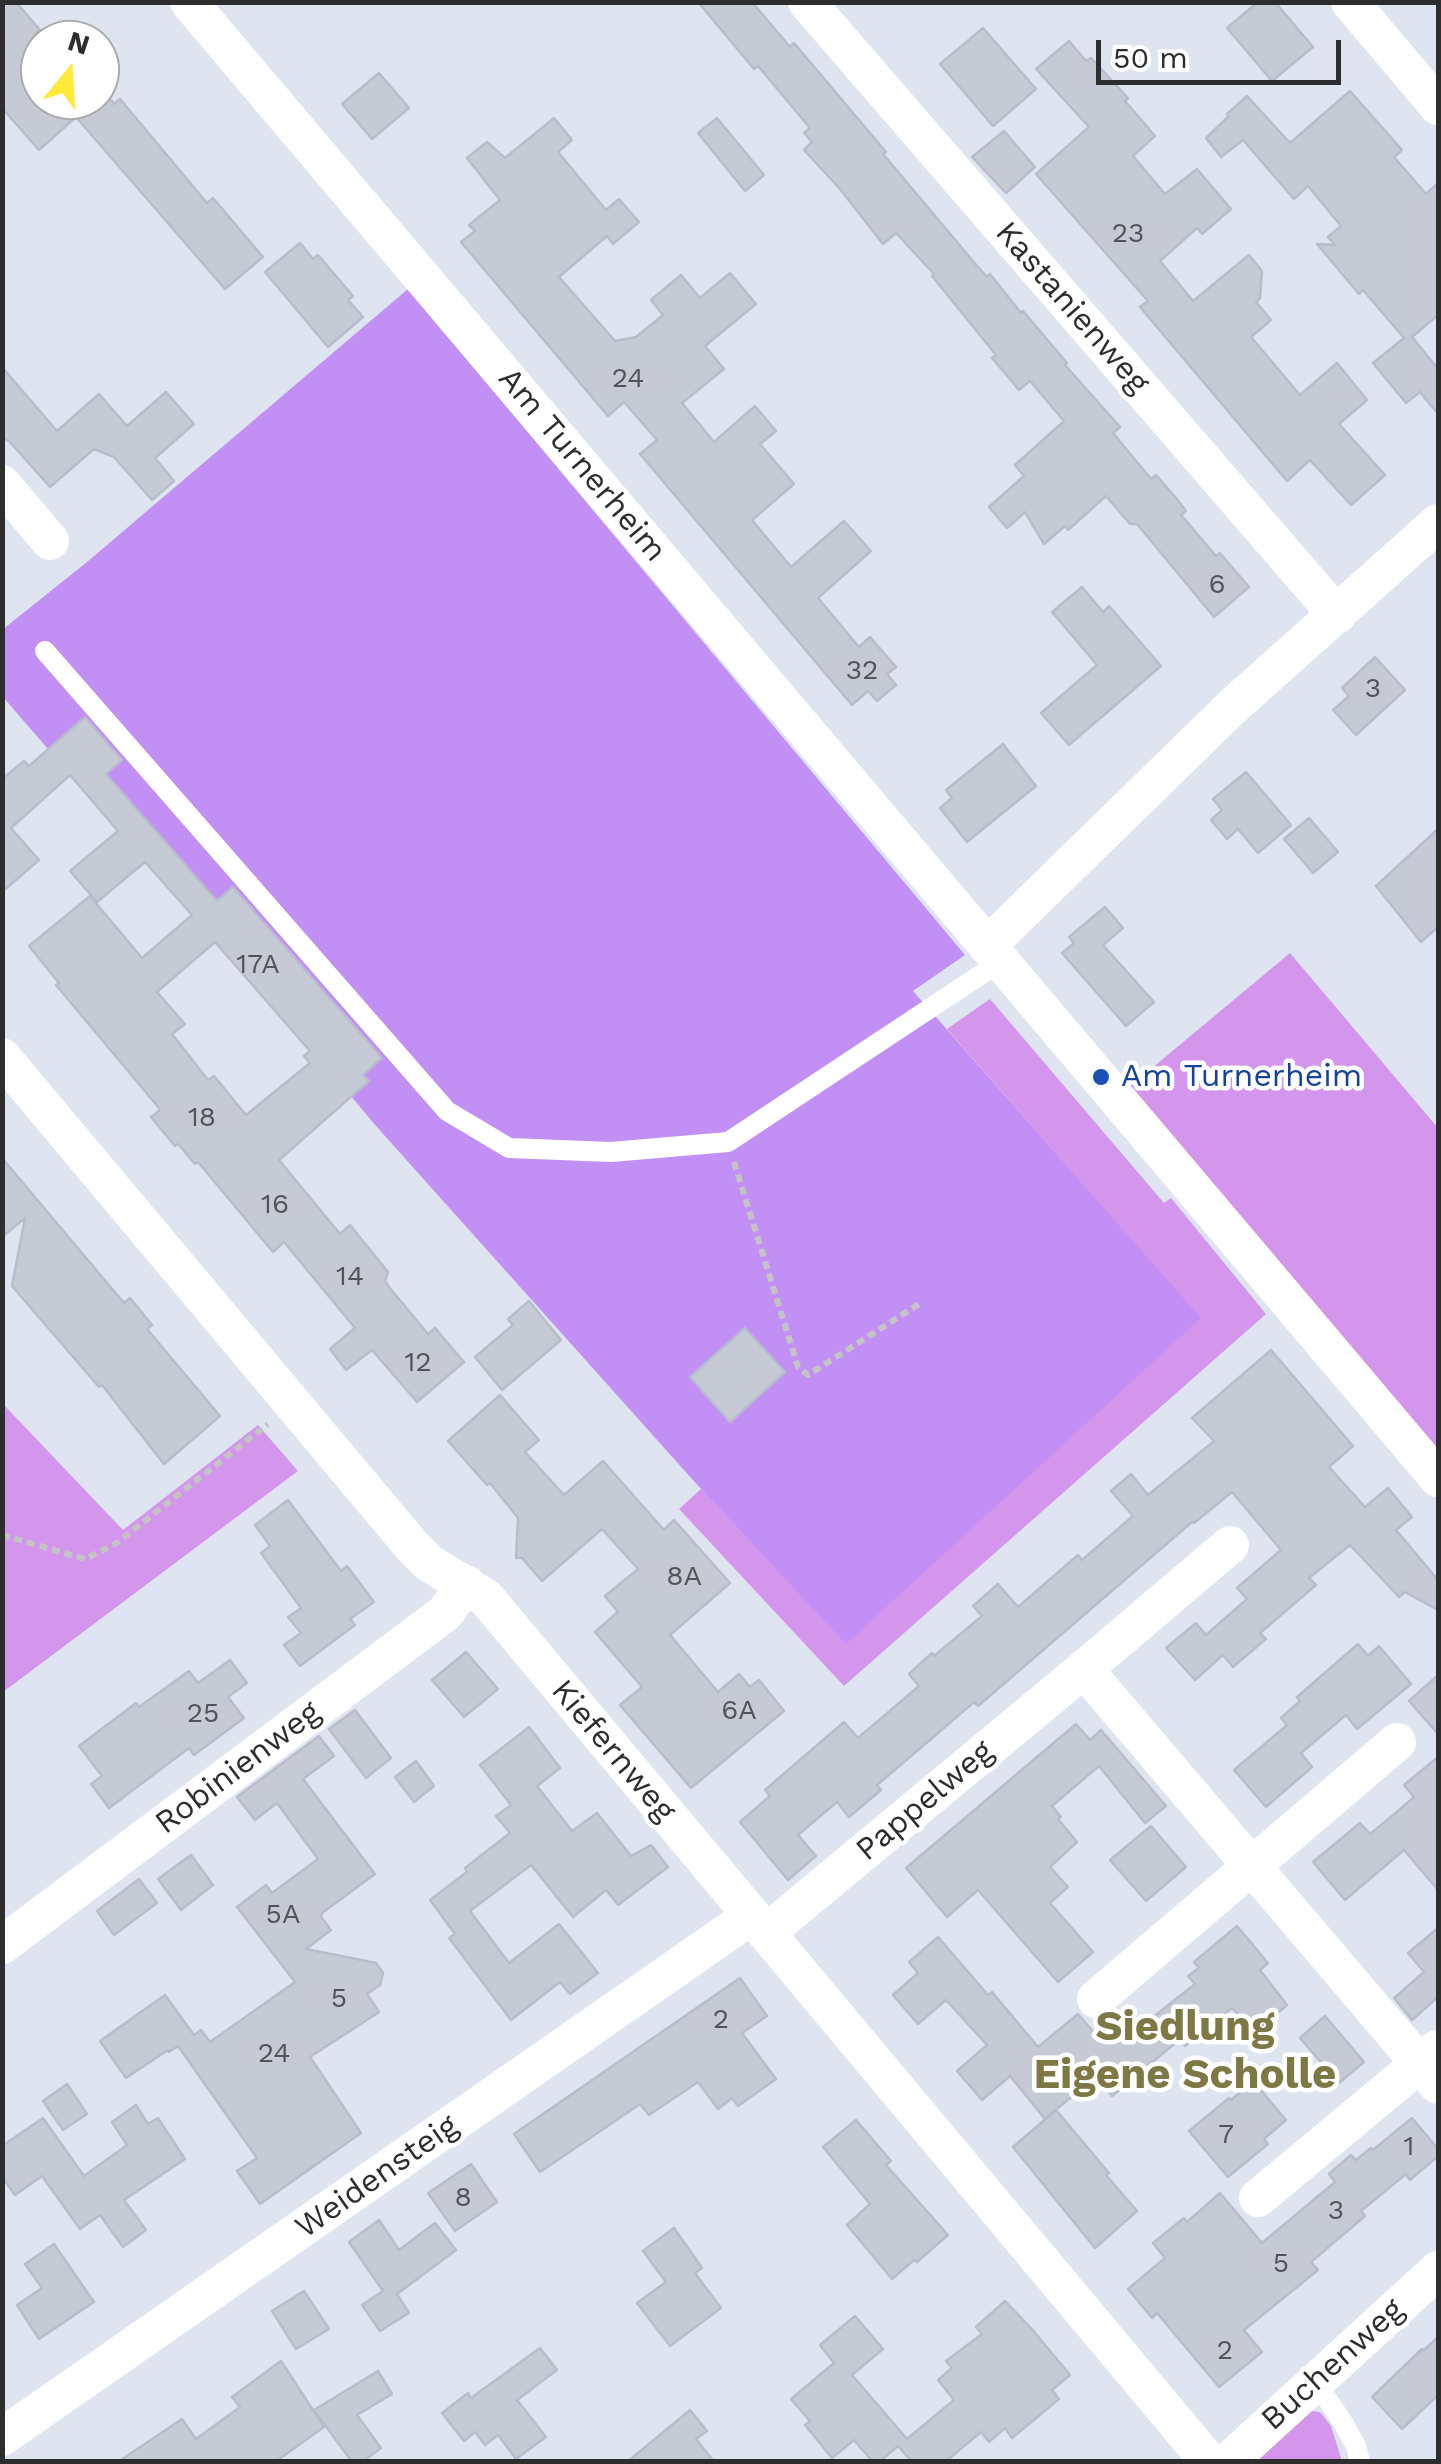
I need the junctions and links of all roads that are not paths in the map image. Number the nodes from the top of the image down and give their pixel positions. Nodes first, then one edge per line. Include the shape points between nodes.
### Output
1 (189, 2) edge
2 (807, 2) edge
3 (1350, 2) edge
4 (1438, 106) edge
5 (2, 484) edge
6 (1438, 523) edge
7 (50, 542) dead end
8 (1336, 615) junction
9 (45, 651) dead end
10 (994, 954) junction
11 (2, 1057) edge
12 (1438, 1478) edge
13 (1230, 1545) dead end
14 (466, 1584) junction
15 (1084, 1669) junction
16 (1398, 1742) dead end
17 (1251, 1866) junction
18 (759, 1924) junction
19 (2, 1945) edge
20 (1096, 1999) dead end
21 (1432, 2065) edge
22 (1258, 2198) dead end
23 (1438, 2270) edge
24 (1315, 2381) junction
25 (2, 2437) edge
26 (1209, 2462) edge
27 (1228, 2462) edge
28 (1360, 2462) edge

1 - 10 street, Am Turnerheim
2 - 8 street, Kastanienweg
3 - 4 street
5 - 7 street
6 - 8 street
8 - 10 street via 1232,707
9 - 10 lane via 447,1111 509,1148 611,1152 728,1142
10 - 12 street, Am Turnerheim
11 - 14 street, Kiefernweg via 412,1546
13 - 15 street, Pappelweg
14 - 18 street, Kiefernweg via 486,1598
14 - 19 street, Robinienweg via 446,1613
15 - 17 street
15 - 18 street, Pappelweg
16 - 17 street
17 - 20 street
17 - 21 street
18 - 25 street, Weidensteig
18 - 26 street, Kiefernweg
21 - 22 street
23 - 24 street, Buchenweg
24 - 27 street, Buchenweg
24 - 28 lane

